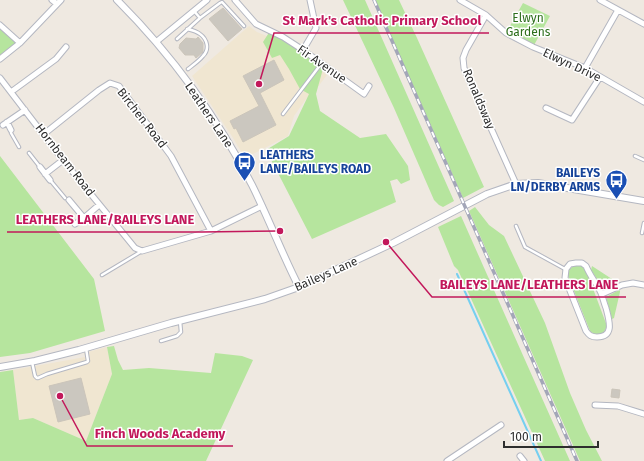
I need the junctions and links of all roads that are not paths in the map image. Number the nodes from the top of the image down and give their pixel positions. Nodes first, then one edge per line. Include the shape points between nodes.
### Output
1 (52, 0) edge
2 (117, 0) edge
3 (195, 0) edge
4 (207, 0) edge
5 (236, 0) edge
6 (310, 0) edge
7 (460, 0) edge
8 (600, 0) edge
9 (59, 2) edge
10 (200, 5) junction
11 (618, 10) junction
12 (194, 11) junction
13 (486, 15) junction
14 (200, 18) junction
15 (644, 24) edge
16 (0, 25) edge
17 (244, 26) dead end
18 (187, 29) junction
19 (177, 39) dead end
20 (156, 42) junction
21 (20, 43) junction
22 (66, 47) dead end
23 (303, 50) junction
24 (0, 59) edge
25 (322, 63) junction
26 (584, 68) junction
27 (188, 69) dead end
28 (600, 77) junction
29 (0, 78) edge
30 (369, 86) dead end
31 (11, 92) junction
32 (644, 102) edge
33 (546, 108) dead end
34 (25, 110) junction
35 (283, 114) dead end
36 (11, 130) joint
37 (44, 134) junction
38 (20, 147) dead end
39 (29, 153) dead end
40 (635, 156) dead end
41 (64, 160) junction
42 (644, 160) edge
43 (40, 167) joint
44 (45, 174) junction
45 (50, 180) joint
46 (516, 184) junction
47 (67, 199) joint
48 (644, 201) edge
49 (100, 204) junction
50 (262, 206) junction
51 (84, 218) junction
52 (644, 223) edge
53 (75, 224) dead end
54 (516, 226) dead end
55 (211, 231) junction
56 (642, 233) dead end
57 (142, 251) junction
58 (566, 269) junction
59 (102, 275) dead end
60 (644, 285) edge
61 (299, 287) junction
62 (602, 294) junction
63 (179, 321) junction
64 (161, 341) dead end
65 (86, 348) junction
66 (32, 362) junction
67 (0, 367) edge
68 (595, 405) dead end
69 (644, 414) edge
70 (501, 425) dead end
71 (447, 461) edge

1 - 9 street
2 - 20 street, Leathers Lane
3 - 10 street
4 - 10 street
5 - 23 street, Fir Avenue via 256,24
6 - 23 street via 316,28
7 - 13 street, Elwyn Drive
8 - 11 street
9 - 21 street
10 - 12 street
11 - 15 street
11 - 26 street
12 - 14 lane
12 - 20 street
13 - 26 street, Elwyn Drive via 506,33
13 - 46 street, Ronaldsway via 466,50 463,58 464,68
14 - 17 lane via 222,2
14 - 18 lane
16 - 21 street
18 - 19 lane
18 - 27 lane via 199,33 207,45 205,54
20 - 50 street, Leathers Lane via 217,126 241,164
21 - 24 street
22 - 31 street via 56,59
23 - 25 street, Fir Avenue
25 - 30 street, Fir Avenue via 364,94
25 - 35 lane
26 - 28 street, Elwyn Drive
28 - 32 street, Elwyn Drive
28 - 33 street via 572,120
29 - 31 street, Hornbeam Road
31 - 34 street, Hornbeam Road
34 - 36 street via 5,123
34 - 37 street, Hornbeam Road
36 - 38 lane
37 - 41 street, Hornbeam Road
37 - 55 street, Birchen Road via 110,82 119,86 170,156
39 - 43 lane
40 - 42 lane
41 - 44 street
41 - 49 street, Hornbeam Road
43 - 44 street
44 - 45 street
45 - 47 lane
46 - 48 street, Baileys Lane via 538,184
46 - 61 street, Baileys Lane via 468,203 393,243
47 - 51 street
49 - 51 street
49 - 57 street, Hornbeam Road via 135,248
50 - 55 street
50 - 61 street, Leathers Lane
51 - 53 street
52 - 56 lane
54 - 58 lane via 524,247
55 - 57 street
57 - 59 lane
58 - 62 street via 570,264 582,263
58 - 62 street via 565,278 586,331 594,337 603,336 609,329 610,323
60 - 62 street via 622,285
61 - 63 street, Baileys Lane via 265,299
63 - 64 lane via 181,332 177,336
63 - 65 street, Baileys Lane
65 - 66 street, Baileys Lane
65 - 66 lane via 87,362 38,378 35,376
66 - 67 street, Baileys Lane
68 - 69 street via 618,406
70 - 71 street

